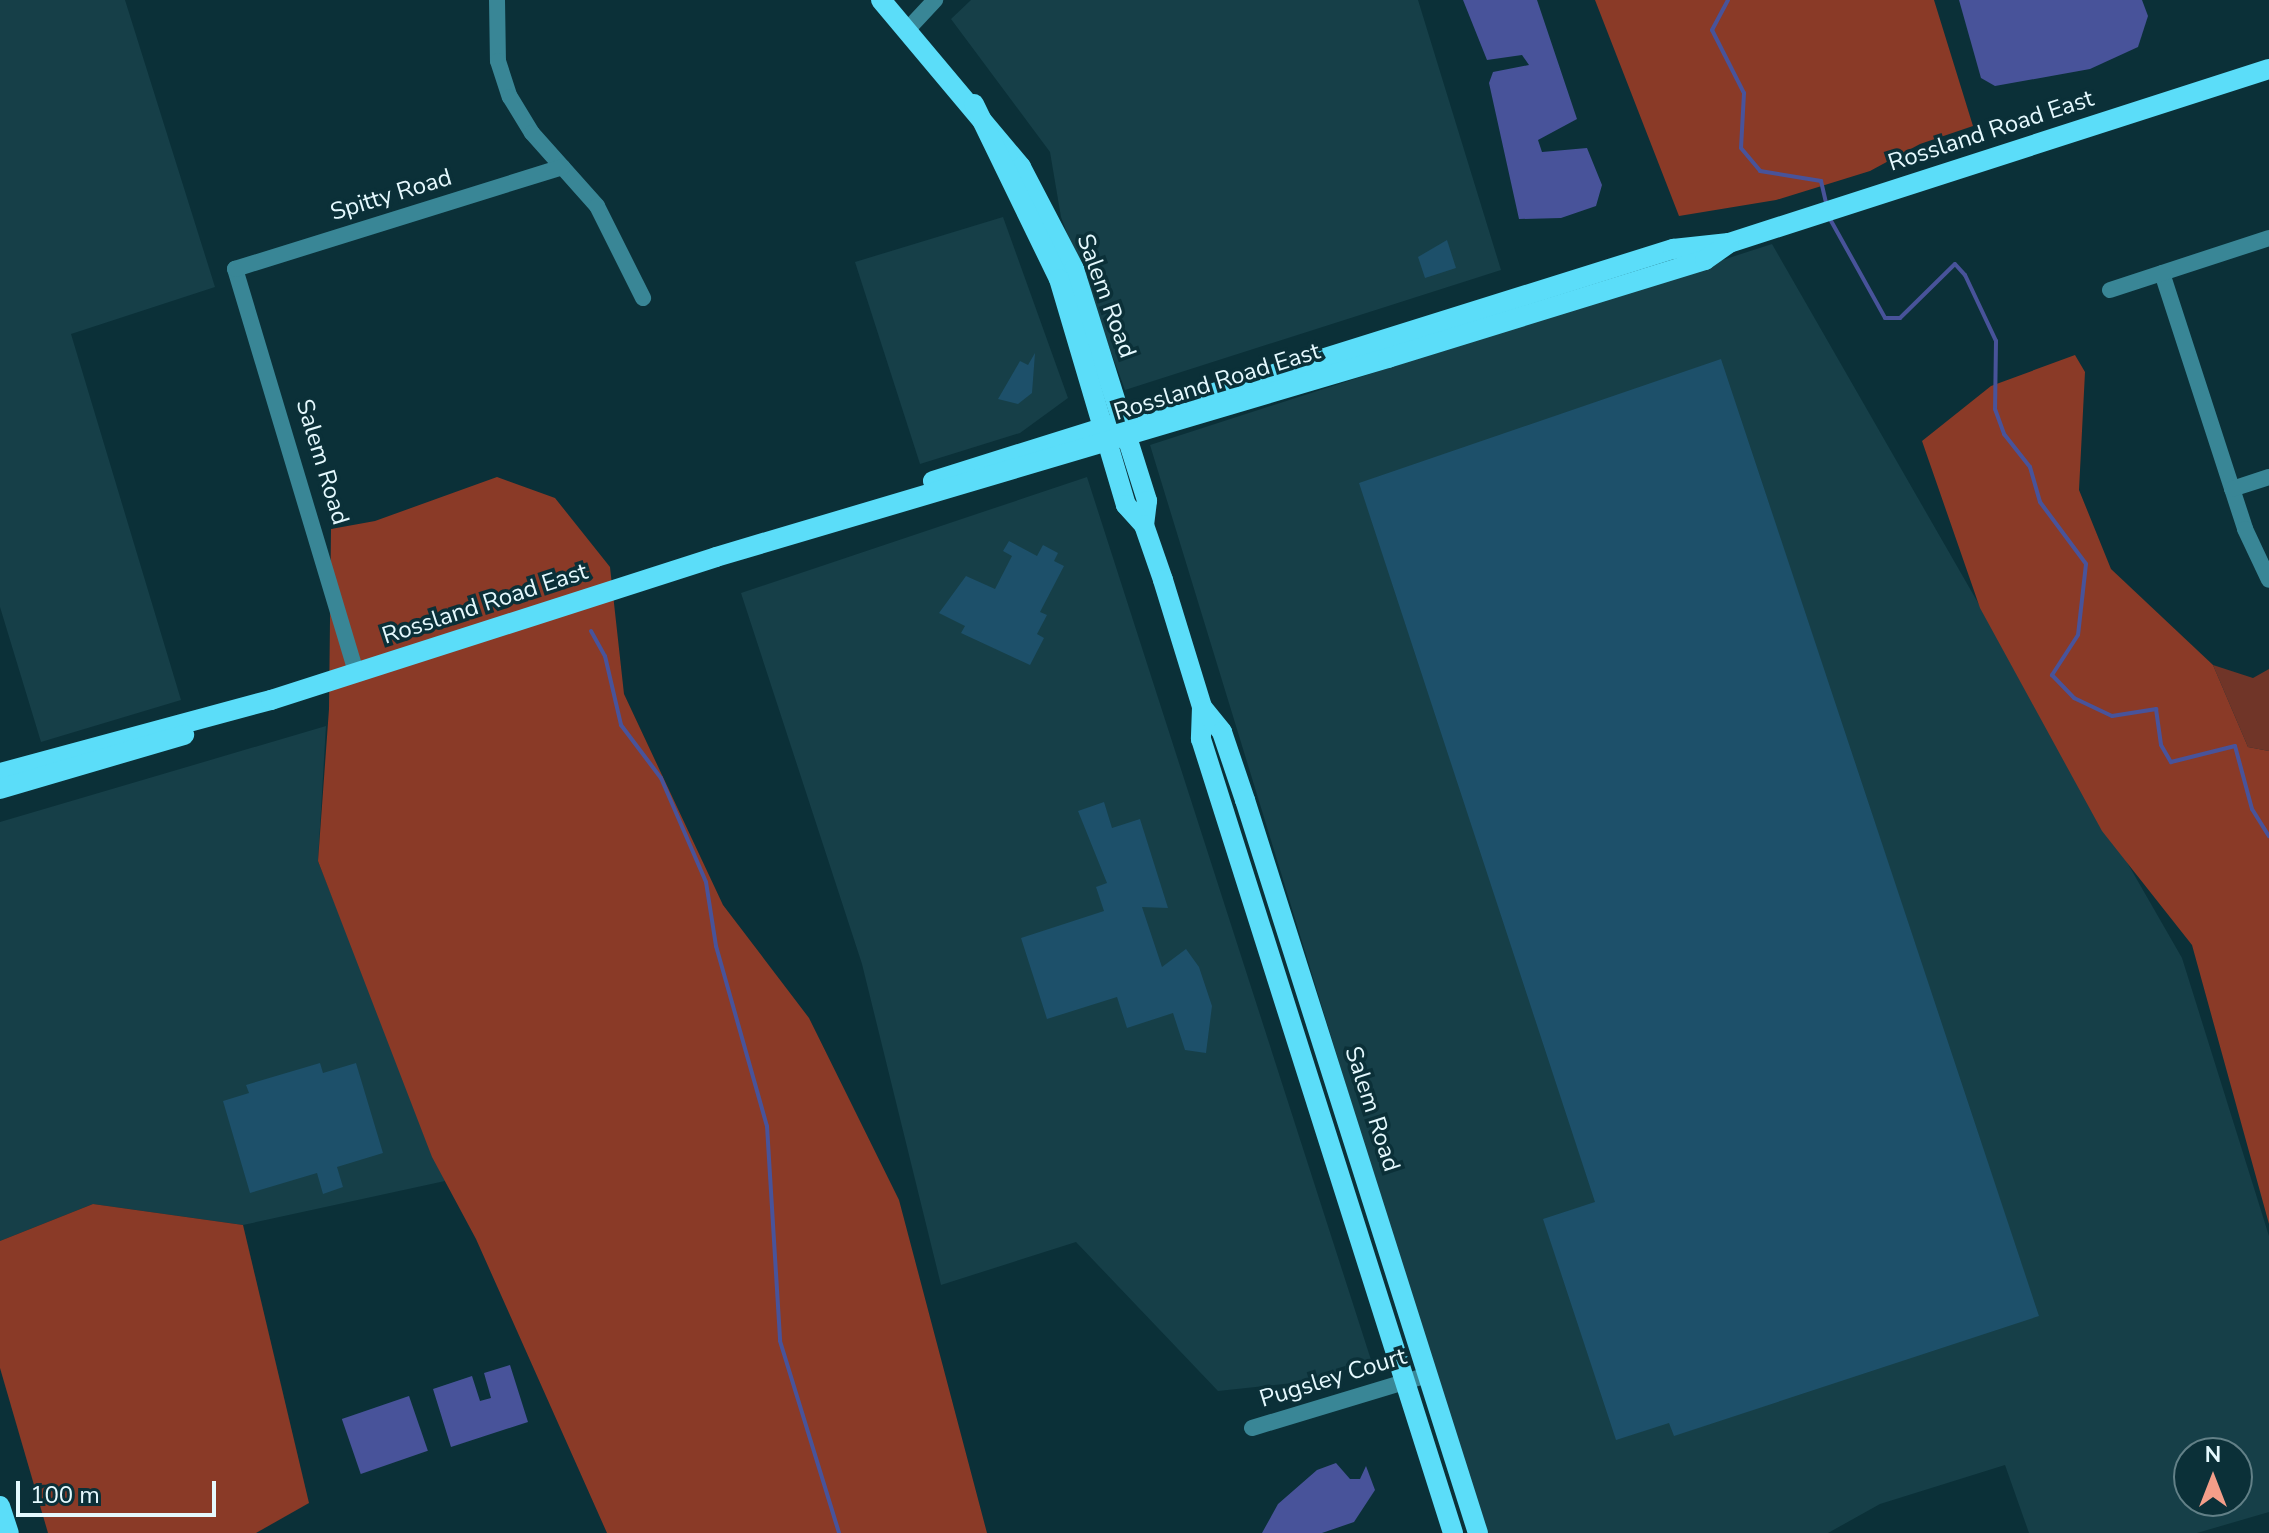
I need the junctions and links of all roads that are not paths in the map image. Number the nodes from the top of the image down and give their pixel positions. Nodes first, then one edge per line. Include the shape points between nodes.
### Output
1 (497, 0) edge
2 (881, 0) edge
3 (935, 0) edge
4 (908, 29) junction
5 (2269, 69) edge
6 (562, 167) junction
7 (2269, 238) edge
8 (235, 269) joint
9 (2162, 273) junction
10 (2110, 290) dead end
11 (643, 298) dead end
12 (1114, 431) junction
13 (2269, 477) edge
14 (2232, 489) junction
15 (2269, 580) edge
16 (356, 672) junction
17 (271, 700) junction
18 (1202, 707) junction
19 (0, 773) edge
20 (0, 789) edge
21 (1427, 1375) junction
22 (1405, 1381) junction
23 (1252, 1428) dead end
24 (0, 1506) edge
25 (9, 1533) edge
26 (1453, 1533) edge
27 (1478, 1533) edge

1 - 6 street via 498,61 510,97
2 - 4 main road, Salem Road
3 - 4 street
4 - 12 main road, Salem Road via 1021,167 1074,269
5 - 12 main road, Rossland Road East via 1729,243 1673,249
6 - 8 street, Spitty Road
6 - 11 street via 597,206
7 - 9 street
8 - 16 street, Salem Road
9 - 10 street
9 - 14 street
12 - 16 main road, Rossland Road East
12 - 18 main road, Salem Road via 1126,505 1144,525
13 - 14 street
14 - 15 street
16 - 17 main road, Rossland Road East
17 - 19 main road, Rossland Road East
17 - 20 main road, Rossland Road East via 266,709
18 - 21 main road, Salem Road via 1222,732 1245,800
18 - 22 main road, Salem Road via 1201,739
21 - 22 street, Pugsley Court
21 - 27 main road, Salem Road
22 - 23 street, Pugsley Court
22 - 26 main road, Salem Road
24 - 25 main road

